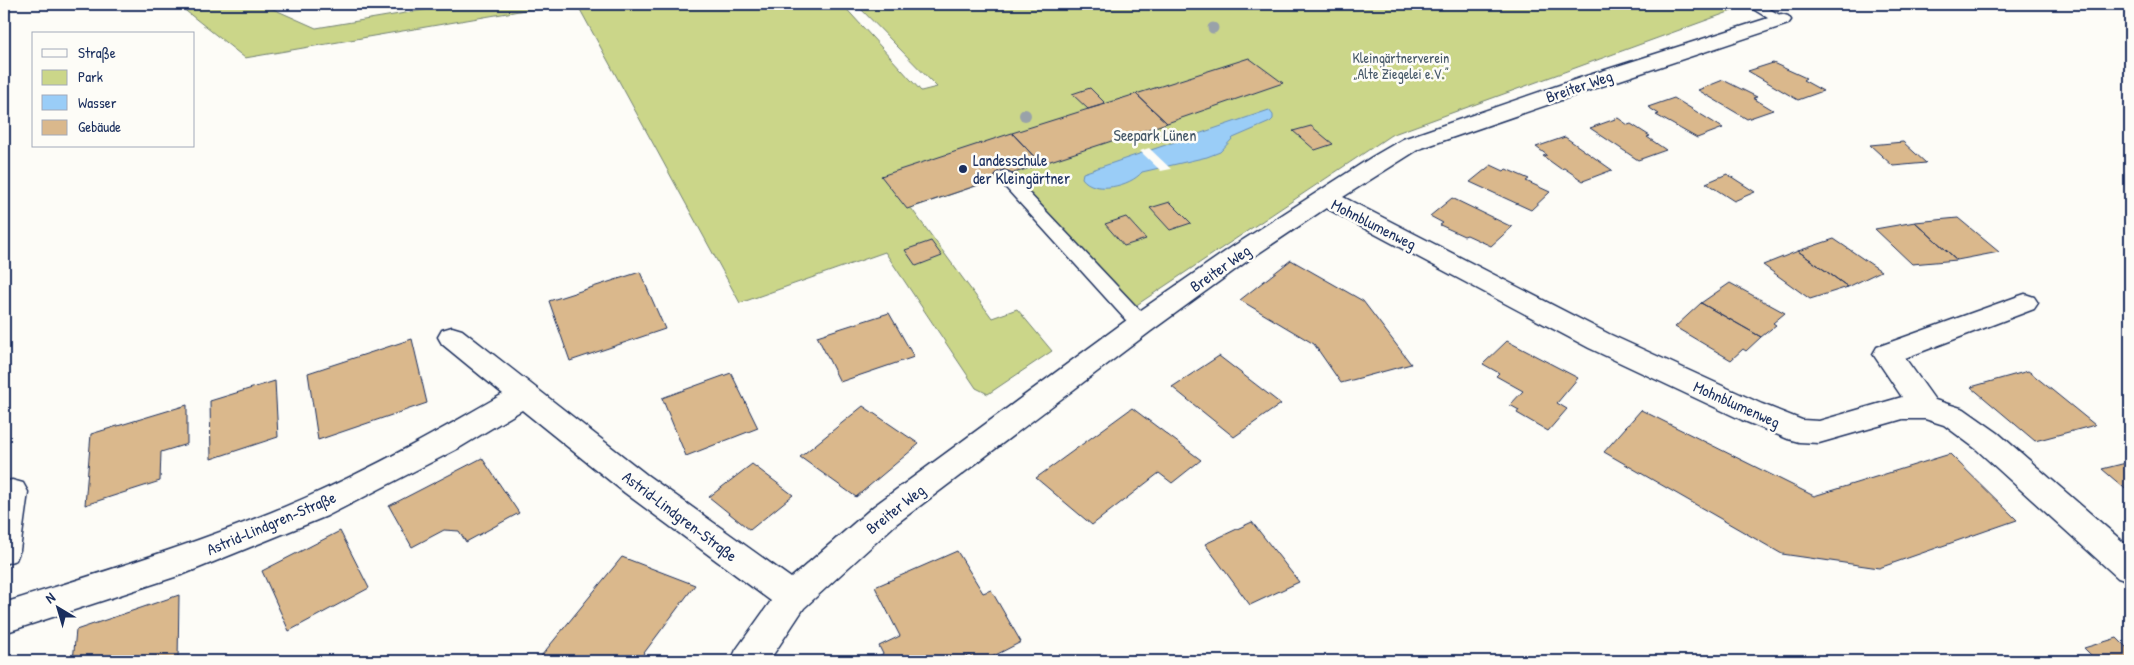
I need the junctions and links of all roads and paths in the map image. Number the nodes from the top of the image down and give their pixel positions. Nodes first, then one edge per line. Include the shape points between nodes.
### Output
1 (1752, 4) edge
2 (1781, 20) joint
3 (1004, 176) dead end
4 (1325, 198) junction
5 (2025, 303) dead end
6 (1141, 324) junction
7 (452, 337) dead end
8 (524, 395) junction
9 (1925, 408) junction
10 (12, 492) dead end
11 (4, 550) edge
12 (2130, 568) edge
13 (792, 598) junction
14 (4, 618) edge
15 (749, 661) edge

1 - 2 lane
2 - 4 street, Breiter Weg via 1411,144
3 - 6 lane
4 - 6 street, Breiter Weg
4 - 9 street, Mohnblumenweg via 1599,341 1799,431 1819,432 1903,408
5 - 9 street via 1887,354
6 - 13 street, Breiter Weg via 884,516
7 - 8 street, Astrid-Lindgren-Straße
8 - 13 street, Astrid-Lindgren-Straße via 636,484
8 - 14 street, Astrid-Lindgren-Straße via 448,440 316,507 172,564
9 - 12 street, Mohnblumenweg via 1954,417 1987,441
10 - 11 street
13 - 15 street, Breiter Weg

